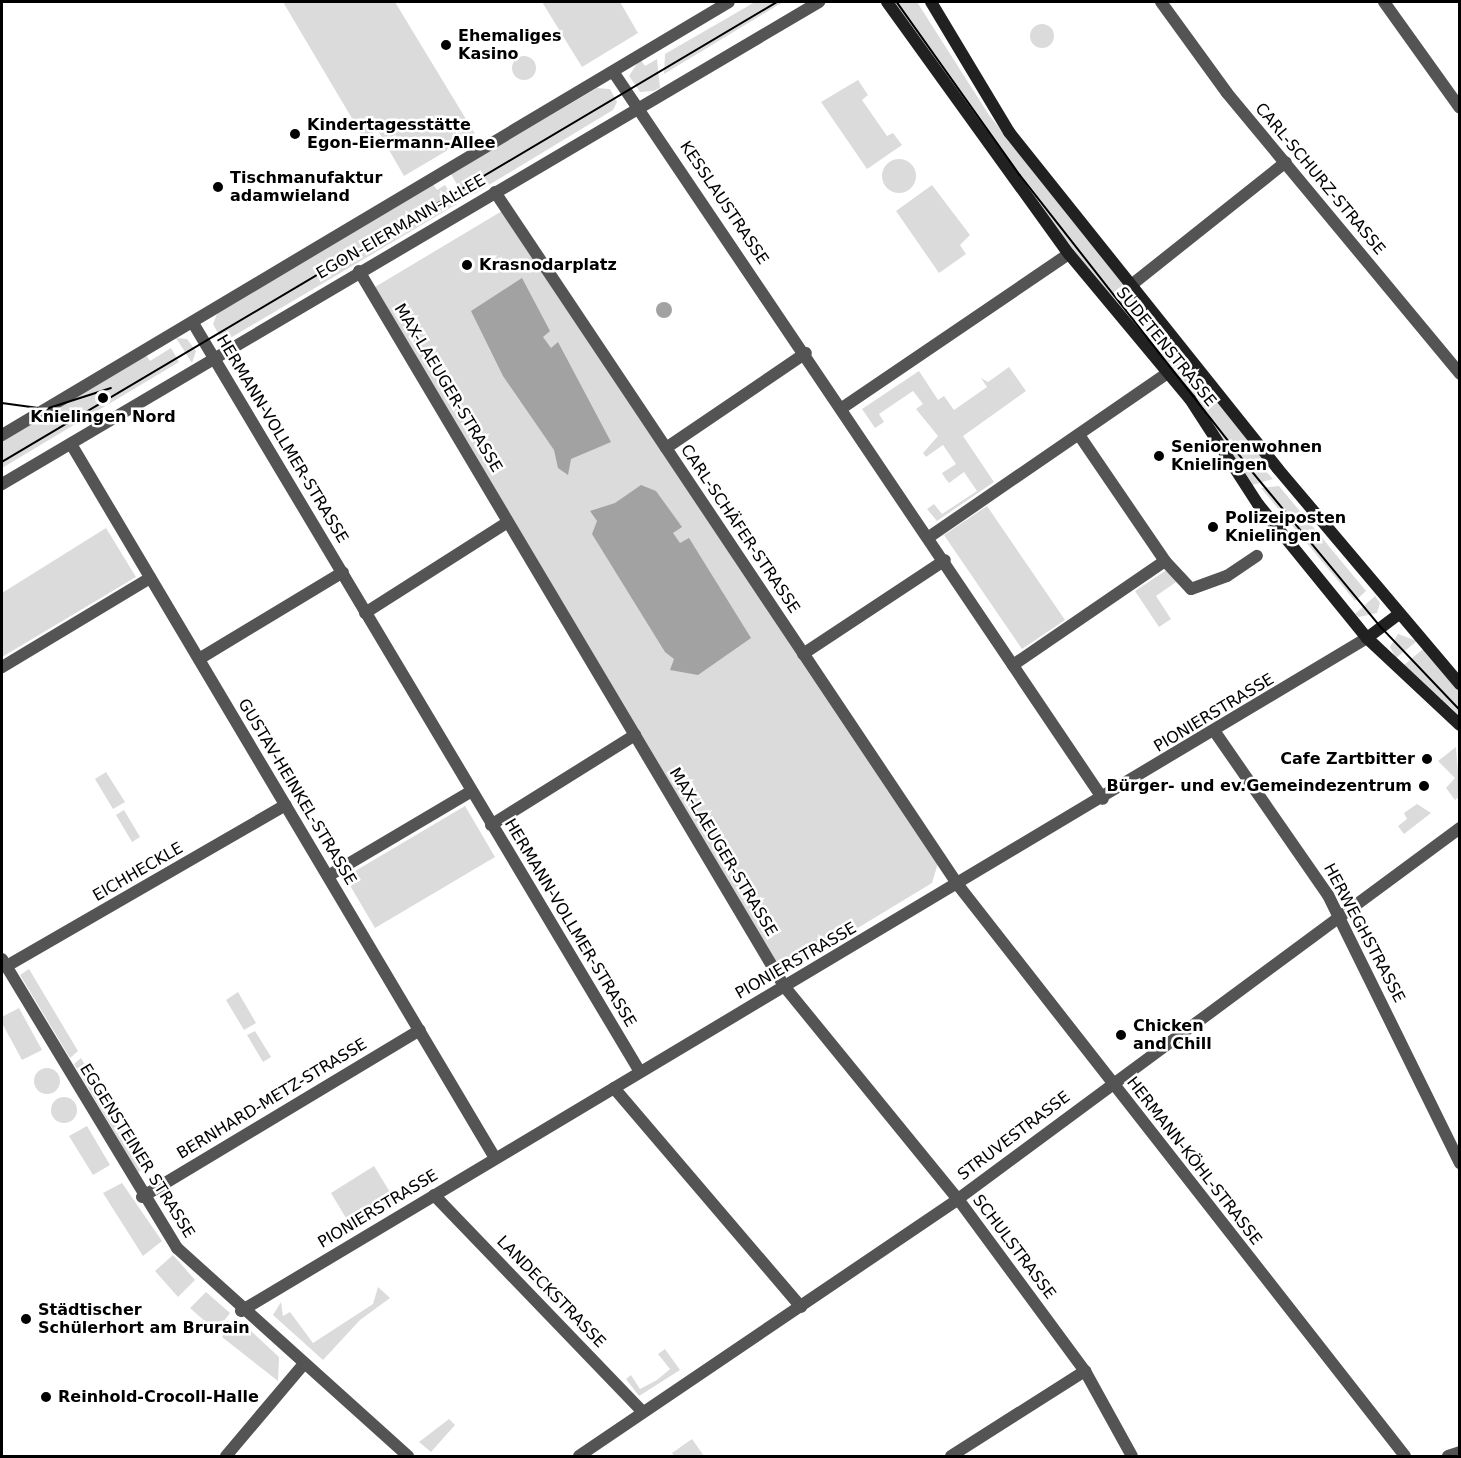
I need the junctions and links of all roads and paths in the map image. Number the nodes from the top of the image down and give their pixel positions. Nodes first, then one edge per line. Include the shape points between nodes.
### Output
1 (729, 2) edge
2 (819, 2) edge
3 (887, 2) edge
4 (930, 2) edge
5 (1161, 2) edge
6 (1384, 2) edge
7 (614, 73) junction
8 (636, 106) junction
9 (1460, 108) edge
10 (1286, 162) junction
11 (495, 192) junction
12 (1069, 254) junction
13 (359, 271) junction
14 (1130, 286) junction
15 (193, 323) junction
16 (806, 353) junction
17 (213, 355) junction
18 (1168, 373) junction
19 (1460, 374) edge
20 (843, 408) junction
21 (2, 435) edge
22 (1079, 435) junction
23 (70, 444) junction
24 (666, 448) junction
25 (2, 484) edge
26 (508, 522) junction
27 (929, 537) junction
28 (1257, 556) dead end
29 (945, 560) junction
30 (1166, 561) junction
31 (343, 572) junction
32 (150, 578) junction
33 (365, 613) junction
34 (1399, 614) junction
35 (1367, 638) junction
36 (803, 654) junction
37 (199, 659) junction
38 (1013, 665) junction
39 (2, 667) edge
40 (1460, 684) edge
41 (1460, 724) edge
42 (1215, 732) junction
43 (635, 735) junction
44 (472, 791) junction
45 (1102, 799) junction
46 (286, 805) junction
47 (492, 825) junction
48 (1460, 828) edge
49 (328, 876) junction
50 (958, 885) junction
51 (1339, 915) junction
52 (3, 963) edge
53 (784, 986) junction
54 (420, 1030) junction
55 (640, 1072) junction
56 (1113, 1084) junction
57 (614, 1088) junction
58 (495, 1158) junction
59 (1460, 1163) edge
60 (434, 1195) junction
61 (142, 1197) junction
62 (958, 1199) junction
63 (801, 1307) junction
64 (241, 1311) junction
65 (303, 1365) junction
66 (1085, 1371) junction
67 (643, 1412) junction
68 (1460, 1452) edge
69 (226, 1456) edge
70 (408, 1456) edge
71 (579, 1456) edge
72 (951, 1456) edge
73 (1132, 1456) edge
74 (1405, 1456) edge
75 (1448, 1456) edge

1 - 7 street, EGON-EIERMANN-ALLEE
2 - 8 street, EGON-EIERMANN-ALLEE
3 - 12 main road, SUDETENSTRASSE
4 - 14 main road, SUDETENSTRASSE via 992,109
5 - 10 street, CARL-SCHURZ-STRASSE
6 - 9 street
7 - 8 street, KESSLAUSTRASSE
7 - 15 street, EGON-EIERMANN-ALLEE
8 - 11 street, EGON-EIERMANN-ALLEE
8 - 16 street, KESSLAUSTRASSE
10 - 14 street, SUDETENSTRASSE
10 - 19 street, CARL-SCHURZ-STRASSE
11 - 13 street, EGON-EIERMANN-ALLEE
11 - 24 street, CARL-SCHÄFER-STRASSE
12 - 18 main road, SUDETENSTRASSE
12 - 20 street
13 - 17 street, EGON-EIERMANN-ALLEE
13 - 26 street, MAX-LAEUGER-STRASSE
14 - 34 main road, SUDETENSTRASSE
15 - 17 street, HERMANN-VOLLMER-STRASSE
15 - 21 street, EGON-EIERMANN-ALLEE
16 - 20 street, KESSLAUSTRASSE
16 - 24 street
17 - 23 street, EGON-EIERMANN-ALLEE
17 - 31 street, HERMANN-VOLLMER-STRASSE
18 - 22 street
18 - 35 main road, SUDETENSTRASSE via 1207,423 1232,470
20 - 27 street, KESSLAUSTRASSE
22 - 27 street
22 - 30 street
23 - 25 street, EGON-EIERMANN-ALLEE
23 - 32 street, GUSTAV-HEINKEL-STRASSE
24 - 36 street, CARL-SCHÄFER-STRASSE
26 - 33 street
26 - 43 street, MAX-LAEUGER-STRASSE
27 - 29 street, KESSLAUSTRASSE
28 - 30 street via 1227,576 1191,589
29 - 36 street
29 - 38 street, KESSLAUSTRASSE
30 - 38 street
31 - 33 street, HERMANN-VOLLMER-STRASSE
31 - 37 street
32 - 37 street, GUSTAV-HEINKEL-STRASSE
32 - 39 street
33 - 44 street, HERMANN-VOLLMER-STRASSE
34 - 35 main road
34 - 40 main road, SUDETENSTRASSE
35 - 41 main road, SUDETENSTRASSE
35 - 42 street, PIONIERSTRASSE
36 - 50 street, CARL-SCHÄFER-STRASSE
37 - 46 street, GUSTAV-HEINKEL-STRASSE
38 - 45 street, KESSLAUSTRASSE
42 - 45 street, PIONIERSTRASSE
42 - 51 street, HERWEGHSTRASSE
43 - 47 street
43 - 53 street, MAX-LAEUGER-STRASSE
44 - 47 street, HERMANN-VOLLMER-STRASSE
44 - 49 street
45 - 50 street, PIONIERSTRASSE
46 - 49 street, GUSTAV-HEINKEL-STRASSE
46 - 52 street, EICHHECKLE
47 - 55 street, HERMANN-VOLLMER-STRASSE
48 - 51 street, STRUVESTRASSE
49 - 54 street, GUSTAV-HEINKEL-STRASSE
50 - 53 street, PIONIERSTRASSE
50 - 56 street, HERMANN-KÖHL-STRASSE
51 - 56 street, STRUVESTRASSE
51 - 59 street, HERWEGHSTRASSE
52 - 61 street, EGGENSTEINER STRASSE
53 - 55 street, PIONIERSTRASSE
53 - 62 street, SCHULSTRASSE
54 - 58 street, GUSTAV-HEINKEL-STRASSE
54 - 61 street, BERNHARD-METZ-STRASSE
55 - 57 street, PIONIERSTRASSE
56 - 62 street, STRUVESTRASSE
56 - 74 street, HERMANN-KÖHL-STRASSE
57 - 58 street, PIONIERSTRASSE
57 - 63 street
58 - 60 street, PIONIERSTRASSE
60 - 64 street, PIONIERSTRASSE
60 - 67 street, LANDECKSTRASSE
61 - 64 street, EGGENSTEINER STRASSE via 177,1248
62 - 63 street, STRUVESTRASSE
62 - 66 street, SCHULSTRASSE
63 - 67 street, STRUVESTRASSE
64 - 65 street, EGGENSTEINER STRASSE
65 - 69 street
65 - 70 street, EGGENSTEINER STRASSE
66 - 72 street
66 - 73 street, SCHULSTRASSE
67 - 71 street, STRUVESTRASSE
68 - 75 street

